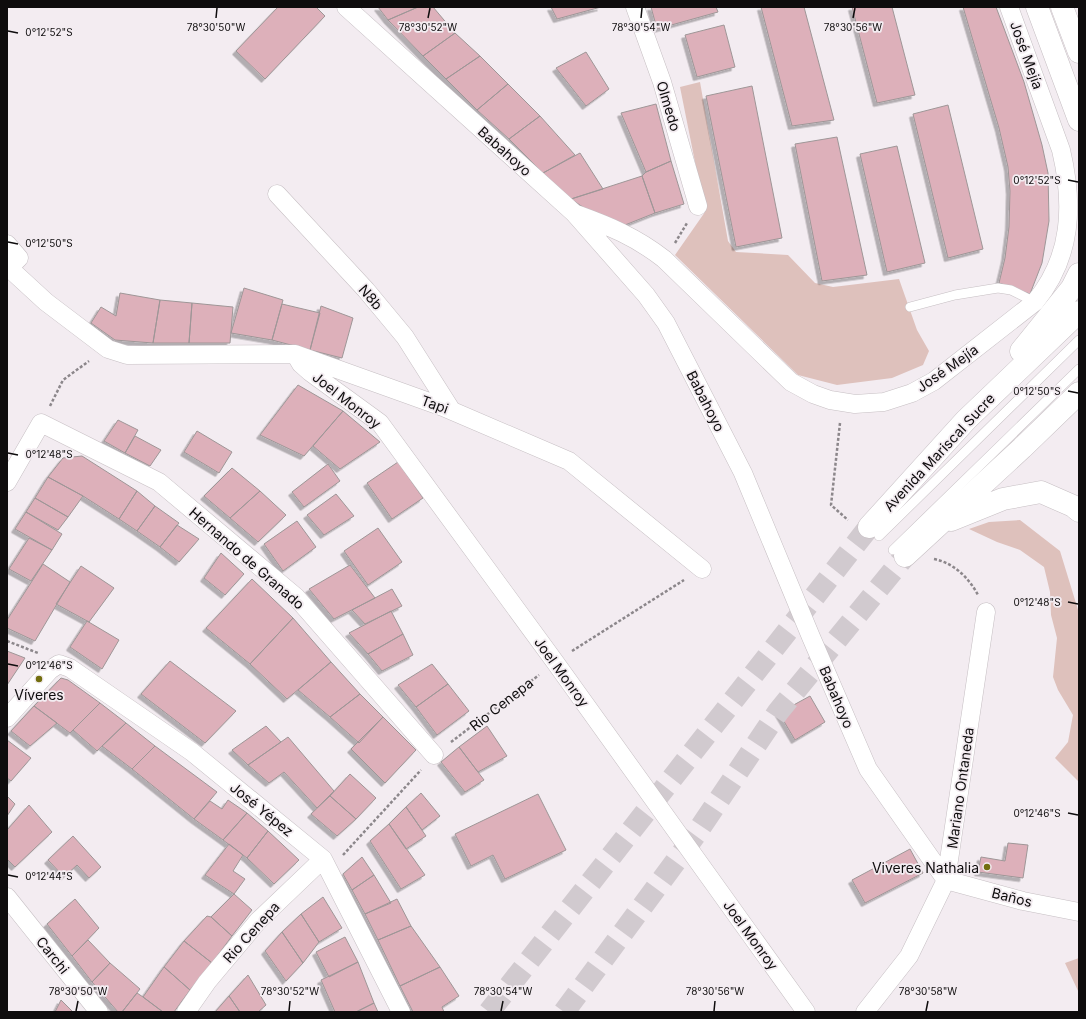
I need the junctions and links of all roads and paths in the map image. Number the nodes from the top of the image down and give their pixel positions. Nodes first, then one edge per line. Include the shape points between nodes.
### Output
1 (346, 7) edge
2 (635, 7) edge
3 (1009, 7) edge
4 (1037, 7) edge
5 (1062, 7) edge
6 (1079, 52) edge
7 (1079, 120) edge
8 (277, 194) dead end
9 (698, 206) joint
10 (574, 213) junction
11 (7, 244) edge
12 (664, 259) junction
13 (1079, 274) edge
14 (1035, 302) junction
15 (910, 307) dead end
16 (1079, 312) edge
17 (1079, 340) edge
18 (108, 349) junction
19 (295, 354) junction
20 (1079, 369) edge
21 (1079, 393) edge
22 (452, 411) junction
23 (966, 420) junction
24 (41, 422) junction
25 (7, 482) edge
26 (1079, 512) edge
27 (939, 525) junction
28 (874, 531) joint
29 (899, 553) joint
30 (696, 572) joint
31 (986, 612) dead end
32 (7, 641) edge
33 (42, 655) dead end
34 (555, 662) junction
35 (7, 718) edge
36 (434, 755) junction
37 (343, 856) dead end
38 (324, 859) junction
39 (946, 880) junction
40 (7, 897) edge
41 (1079, 912) edge
42 (99, 1012) edge
43 (186, 1012) edge
44 (401, 1012) edge
45 (806, 1012) edge
46 (865, 1012) edge

1 - 10 street, Babahoyo
2 - 9 street, Olmedo via 662,82
3 - 14 street, José Mejía via 1061,150 1069,199 1064,246 1058,265 1046,289
4 - 7 main road
5 - 6 main road
8 - 22 street, N8b via 366,290 404,337
9 - 12 path
10 - 12 street, José Mejía via 608,225
10 - 39 street, Babahoyo via 646,294 666,323 743,473 868,769
11 - 18 street, Tapi via 19,258 9,268 46,302
12 - 14 street, José Mejía via 791,382 812,394 855,404 884,402 912,393 934,381
13 - 23 main road via 1072,288
14 - 15 lane via 1011,290 998,288 955,295
16 - 23 main road, Avenida Mariscal Sucre
17 - 28 lane via 987,429
18 - 19 street, Tapi via 127,355
18 - 24 path via 64,380
19 - 22 street, Tapi
19 - 34 street, Joel Monroy via 310,372 380,423
20 - 29 lane via 1004,442
21 - 27 main road
22 - 30 street, Tapi via 569,461
23 - 28 main road, Avenida Mariscal Sucre
24 - 25 street
24 - 36 street, Hernando de Granado via 158,482 296,597
26 - 27 main road via 1072,506 1041,492 1003,499
27 - 29 main road
30 - 34 path, Rio Cenepa
31 - 39 street, Mariano Ontaneda
32 - 33 path
34 - 36 path, Rio Cenepa
34 - 45 street, Joel Monroy
35 - 38 street, José Yépez via 50,670 59,664 70,668 192,752
36 - 37 path, Rio Cenepa
38 - 43 street, Rio Cenepa via 258,921 207,982
38 - 44 street, José Yépez
39 - 41 street, Baños via 1023,901
39 - 46 street, Mariano Ontaneda via 909,956
40 - 42 street, Carchi

